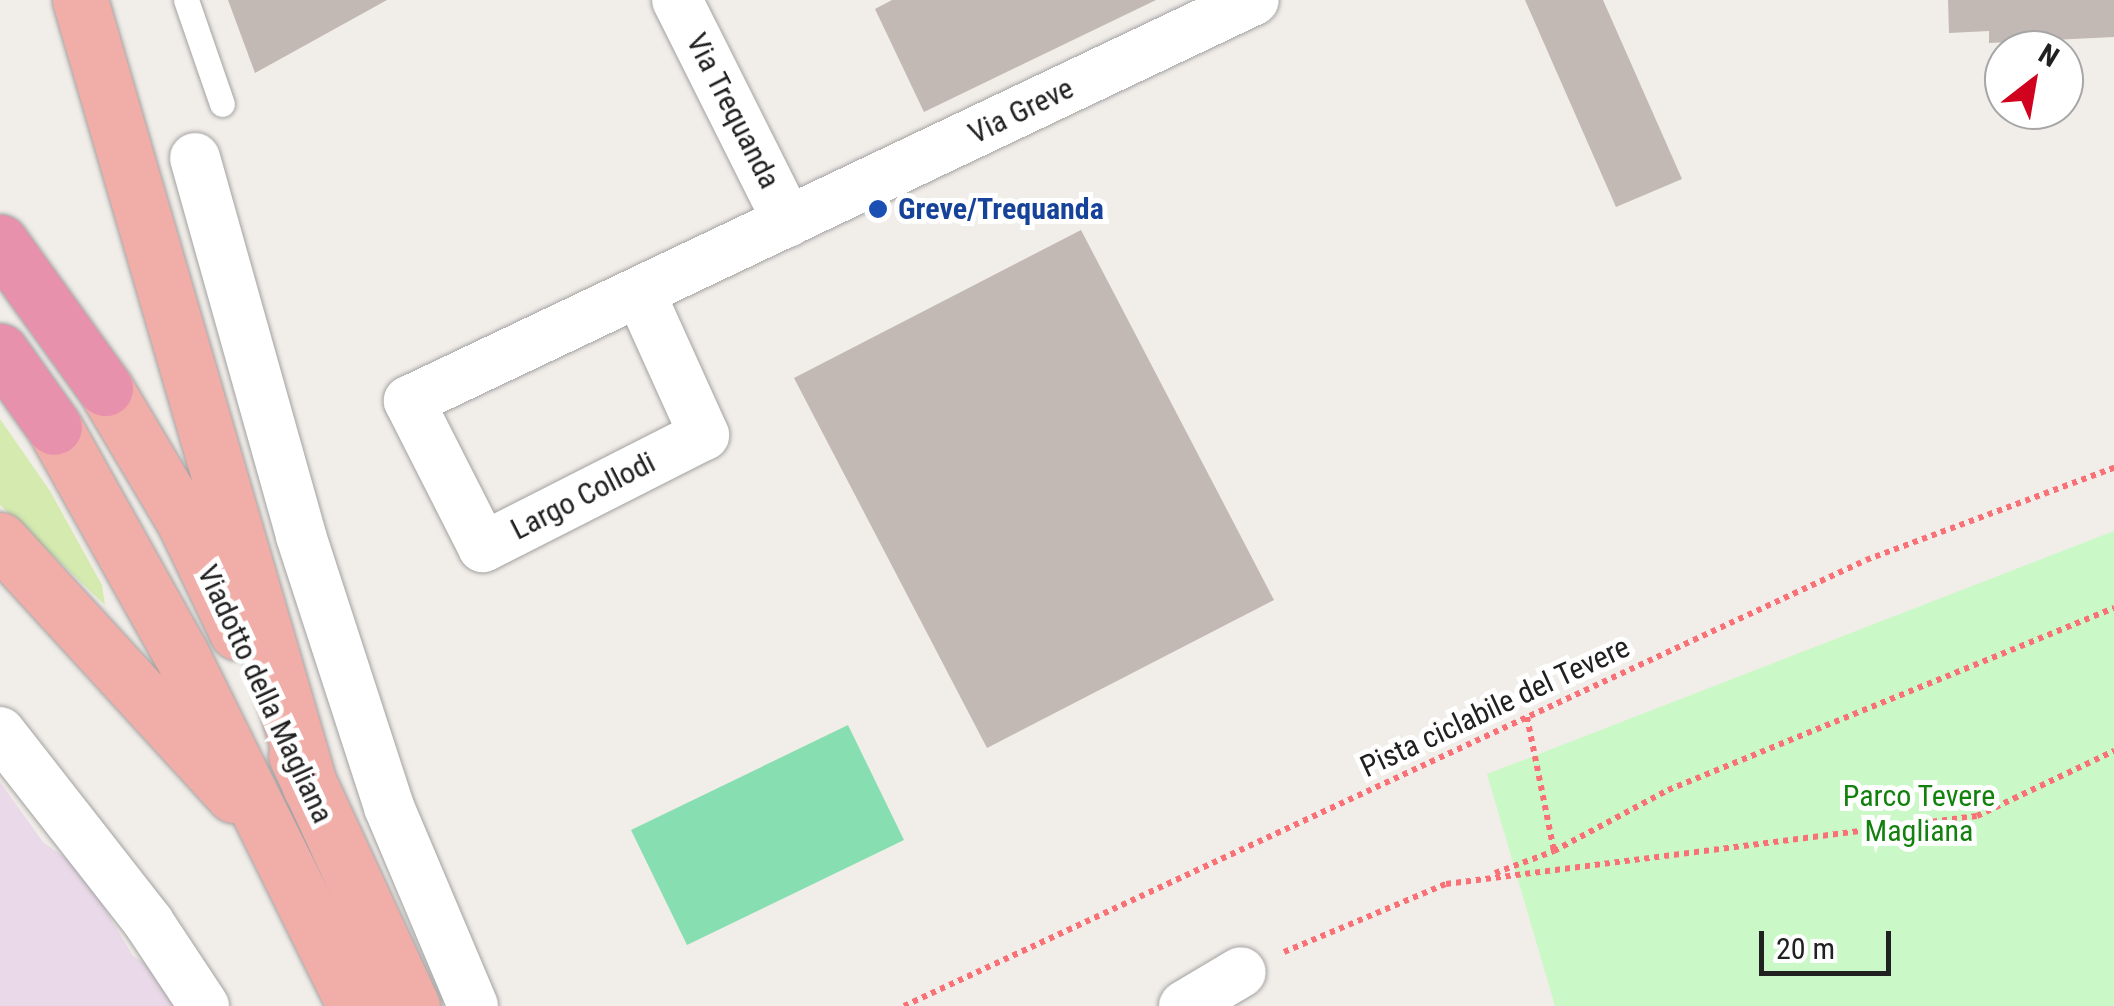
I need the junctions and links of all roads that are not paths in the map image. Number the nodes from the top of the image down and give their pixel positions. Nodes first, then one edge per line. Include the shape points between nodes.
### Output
1 (80, 0) edge
2 (186, 0) edge
3 (678, 0) edge
4 (1254, 0) edge
5 (222, 104) dead end
6 (195, 158) dead end
7 (788, 222) junction
8 (0, 242) edge
9 (640, 293) junction
10 (0, 351) edge
11 (0, 540) edge
12 (0, 732) edge
13 (310, 786) junction
14 (268, 831) junction
15 (1241, 972) road end
16 (204, 1006) edge
17 (355, 1006) edge
18 (412, 1006) edge
19 (474, 1006) edge
20 (1184, 1006) edge

1 - 13 highway
2 - 5 lane
3 - 7 street, Via Trequanda
4 - 7 street, Via Greve
6 - 19 street via 302,536 384,789
7 - 9 street, Largo Collodi
8 - 13 highway, Viadotto della Magliana via 106,388 184,524
9 - 9 street, Largo Collodi via 409,401 483,546 704,435
10 - 14 highway, Viadotto della Magliana via 54,427 181,654
11 - 14 highway
12 - 16 street via 149,923
13 - 18 highway, Viadotto della Magliana
14 - 17 highway, Viadotto della Magliana
15 - 20 street

